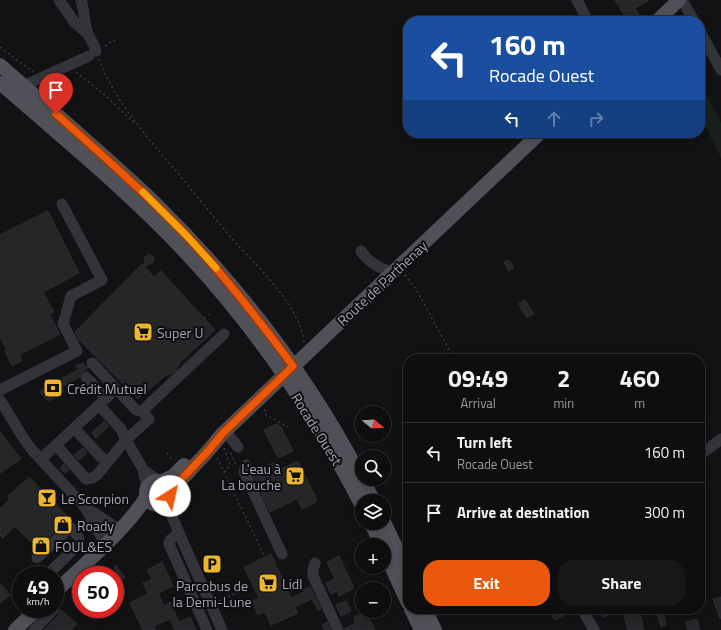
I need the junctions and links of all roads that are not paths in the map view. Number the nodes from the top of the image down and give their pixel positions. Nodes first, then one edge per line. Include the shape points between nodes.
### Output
1 (59, 0) edge
2 (81, 0) edge
3 (577, 0) edge
4 (680, 0) edge
5 (585, 16) edge
6 (662, 16) edge
7 (691, 16) edge
8 (88, 34) junction
9 (705, 40) edge
10 (0, 65) edge
11 (721, 70) edge
12 (0, 82) edge
13 (23, 86) junction
14 (535, 138) edge
15 (62, 204) dead end
16 (361, 251) dead end
17 (396, 270) junction
18 (224, 334) dead end
19 (92, 363) dead end
20 (288, 371) junction
21 (86, 376) dead end
22 (116, 389) junction
23 (0, 390) edge
24 (0, 400) edge
25 (96, 405) junction
26 (4, 415) edge
27 (145, 415) junction
28 (74, 428) junction
29 (224, 436) junction
30 (721, 439) edge
31 (126, 440) junction
32 (56, 445) junction
33 (238, 447) dead end
34 (705, 451) edge
35 (41, 459) junction
36 (108, 462) junction
37 (246, 465) dead end
38 (355, 466) edge
39 (158, 492) junction
40 (356, 494) edge
41 (85, 507) junction
42 (120, 530) junction
43 (388, 530) edge
44 (179, 534) junction
45 (106, 544) junction
46 (282, 554) dead end
47 (37, 558) dead end
48 (403, 562) edge
49 (315, 563) dead end
50 (56, 566) edge
51 (391, 566) edge
52 (403, 592) edge
53 (64, 594) edge
54 (413, 614) edge
55 (427, 614) edge
56 (585, 614) edge
57 (28, 618) edge
58 (44, 618) edge
59 (15, 630) edge
60 (34, 630) edge
61 (207, 630) edge
62 (222, 630) edge
63 (338, 630) edge
64 (421, 630) edge
65 (435, 630) edge
66 (594, 630) edge

1 - 8 street via 75,23
2 - 8 street
3 - 5 street
4 - 6 main road
4 - 7 street
8 - 13 street via 94,43 92,53
9 - 11 street
10 - 13 main road, Rocade Ouest
12 - 20 main road, Rocade Ouest via 115,184 180,247
13 - 20 main road, Rocade Ouest via 138,187 182,230 243,301
14 - 17 main road, Route de Parthenay
15 - 23 street via 102,280 71,296 64,324 77,351
16 - 17 street via 373,264
17 - 20 main road, Route de Parthenay
18 - 27 street
19 - 22 street
20 - 29 main road, Route de Parthenay
20 - 38 main road via 328,419
20 - 40 main road, Rocade Ouest
21 - 25 street
22 - 25 street
22 - 27 street via 136,410
24 - 26 street
25 - 28 street
25 - 31 street via 121,429
26 - 35 street
27 - 31 street
28 - 32 street
28 - 36 street
29 - 33 street
29 - 39 main road, Route de Parthenay via 209,441
30 - 34 street
31 - 36 street
31 - 39 street
32 - 35 street
32 - 36 street via 86,479 97,475
35 - 41 street
37 - 46 street via 244,472
39 - 42 main road, Route de Parthenay via 139,507
39 - 44 street
41 - 42 street
41 - 45 street
42 - 45 main road, Route de Parthenay
43 - 48 main road
44 - 61 street via 174,536 169,544
44 - 62 street
45 - 53 main road, Route de Parthenay
47 - 50 street via 71,528 80,542
49 - 63 street via 313,576
51 - 52 main road
54 - 64 main road
55 - 65 main road
56 - 66 street
57 - 59 main road
58 - 60 street

